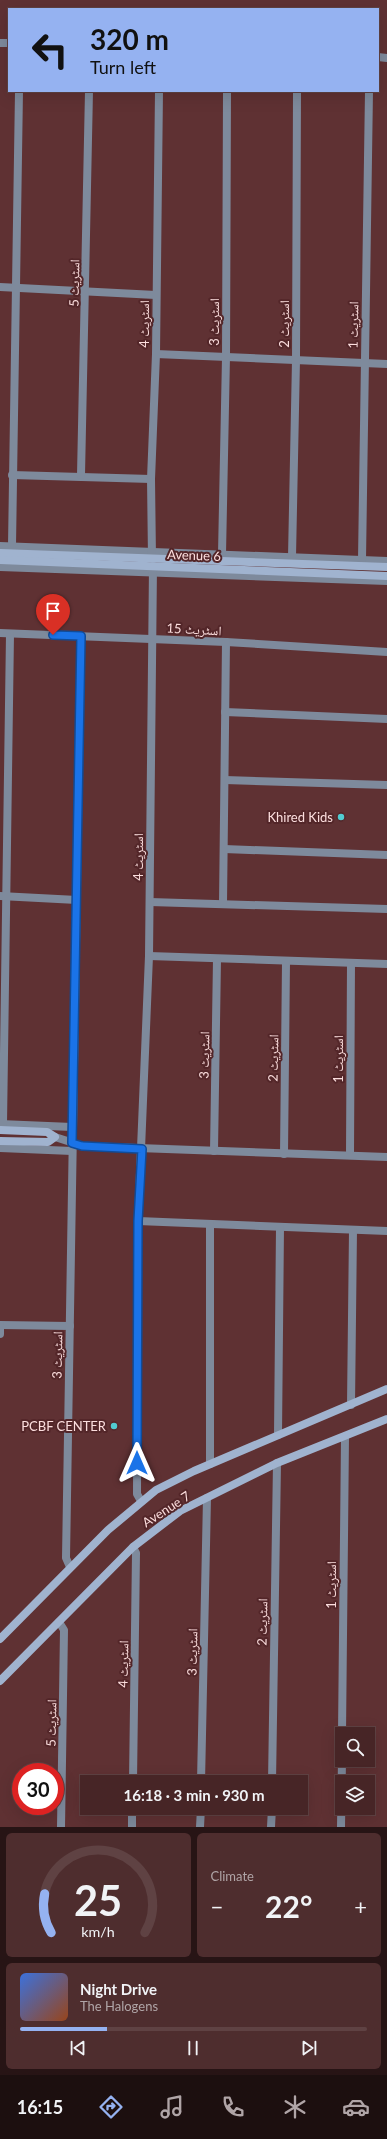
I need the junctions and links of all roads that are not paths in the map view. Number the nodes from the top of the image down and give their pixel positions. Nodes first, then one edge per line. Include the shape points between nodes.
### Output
1 (20, 92) edge
2 (89, 92) edge
3 (159, 92) edge
4 (227, 92) edge
5 (297, 92) edge
6 (369, 92) edge
7 (0, 287) edge
8 (16, 288) junction
9 (86, 291) junction
10 (156, 295) junction
11 (156, 354) junction
12 (226, 357) junction
13 (296, 360) junction
14 (364, 363) junction
15 (387, 364) edge
16 (12, 475) junction
17 (81, 476) junction
18 (150, 479) junction
19 (0, 546) edge
20 (12, 546) junction
21 (0, 553) edge
22 (222, 554) junction
23 (292, 557) junction
24 (0, 560) edge
25 (362, 560) junction
26 (387, 561) edge
27 (152, 562) junction
28 (0, 567) edge
29 (387, 567) edge
30 (387, 576) edge
31 (387, 581) edge
32 (0, 633) edge
33 (10, 634) junction
34 (81, 636) junction
35 (151, 639) junction
36 (226, 642) junction
37 (387, 652) edge
38 (225, 712) junction
39 (387, 720) edge
40 (225, 780) junction
41 (387, 785) edge
42 (224, 849) junction
43 (387, 855) edge
44 (3, 896) edge
45 (77, 900) junction
46 (150, 902) junction
47 (223, 904) junction
48 (387, 909) edge
49 (149, 956) junction
50 (217, 959) junction
51 (286, 962) junction
52 (351, 963) junction
53 (387, 964) edge
54 (1, 1126) edge
55 (72, 1127) junction
56 (55, 1137) junction
57 (0, 1141) edge
58 (72, 1147) junction
59 (0, 1148) edge
60 (142, 1149) junction
61 (214, 1151) junction
62 (284, 1154) junction
63 (350, 1155) junction
64 (387, 1157) edge
65 (138, 1221) junction
66 (210, 1224) junction
67 (280, 1227) junction
68 (353, 1230) junction
69 (387, 1231) edge
70 (0, 1325) edge
71 (70, 1326) junction
72 (0, 1334) edge
73 (387, 1389) edge
74 (351, 1405) junction
75 (387, 1419) edge
76 (278, 1435) junction
77 (345, 1436) junction
78 (277, 1463) junction
79 (210, 1464) junction
80 (207, 1498) junction
81 (141, 1501) junction
82 (133, 1547) junction
83 (70, 1567) junction
84 (59, 1622) junction
85 (0, 1639) edge
86 (0, 1681) edge
87 (342, 1727) edge
88 (342, 1767) edge
89 (133, 1775) edge
90 (201, 1775) edge
91 (272, 1775) edge
92 (132, 1815) edge
93 (201, 1815) edge
94 (272, 1815) edge
95 (61, 1827) edge
96 (132, 1827) edge
97 (200, 1827) edge
98 (271, 1827) edge
99 (342, 1827) edge

1 - 8 street
2 - 9 street, اسٹریٹ 5
3 - 10 street, اسٹریٹ 4
4 - 12 street, اسٹریٹ 3
5 - 13 street, اسٹریٹ 2
6 - 14 street, اسٹریٹ 1
7 - 8 street
8 - 9 street
8 - 16 street
9 - 10 street
9 - 17 street, اسٹریٹ 5
10 - 11 street, اسٹریٹ 4
11 - 12 street
11 - 18 street, اسٹریٹ 4
12 - 13 street
12 - 22 street, اسٹریٹ 3
13 - 14 street
13 - 23 street, اسٹریٹ 2
14 - 15 street
14 - 25 street, اسٹریٹ 1
16 - 17 street
16 - 20 street
17 - 18 street
18 - 27 street, اسٹریٹ 4
19 - 20 street
20 - 27 street
21 - 27 main road, Avenue 6
22 - 23 street
22 - 27 street
23 - 25 street
24 - 27 main road, Avenue 6
25 - 26 street
27 - 28 street
27 - 29 main road, Avenue 6
27 - 30 main road, Avenue 6
27 - 31 street
27 - 35 street, اسٹریٹ 4
32 - 33 street, اسٹریٹ 15
33 - 34 street, اسٹریٹ 15
33 - 44 street
34 - 35 street, اسٹریٹ 15
34 - 45 street
35 - 36 street, اسٹریٹ 15
35 - 46 street, اسٹریٹ 4
36 - 37 street, اسٹریٹ 15
36 - 38 street
38 - 39 street
38 - 40 street
40 - 41 street
40 - 42 street
42 - 43 street
42 - 47 street
44 - 45 street
44 - 54 street
45 - 55 street
46 - 47 street
46 - 49 street, اسٹریٹ 4
47 - 48 street
49 - 50 street
49 - 60 street, اسٹریٹ 4
50 - 51 street
50 - 61 street, اسٹریٹ 3
51 - 52 street
51 - 62 street, اسٹریٹ 2
52 - 53 street
52 - 63 street, اسٹریٹ 1
54 - 55 street
54 - 56 main road via 47,1132
55 - 58 street
56 - 57 main road via 48,1142
56 - 58 street
58 - 59 street
58 - 60 street
58 - 71 street, اسٹریٹ 3
60 - 61 street
60 - 65 street
61 - 62 street
62 - 63 street
63 - 64 street
65 - 66 street
65 - 81 street via 137,1494
66 - 67 street
66 - 79 street
67 - 68 street
67 - 76 street
68 - 69 street
68 - 74 street
70 - 71 street
70 - 72 street
71 - 83 street, اسٹریٹ 3 via 66,1558
73 - 74 main road, Avenue 7
74 - 76 main road, Avenue 7
75 - 77 main road, Avenue 7
76 - 79 main road, Avenue 7
77 - 78 main road, Avenue 7
77 - 87 street, اسٹریٹ 1
78 - 80 main road, Avenue 7
78 - 91 street, اسٹریٹ 2
79 - 81 main road, Avenue 7 via 161,1488
80 - 82 main road, Avenue 7 via 166,1520
80 - 90 street, اسٹریٹ 3
81 - 83 main road, Avenue 7
82 - 84 main road, Avenue 7
82 - 89 street, اسٹریٹ 4 via 136,1553
83 - 85 main road, Avenue 7
84 - 86 main road, Avenue 7
84 - 95 street, اسٹریٹ 5 via 64,1630
88 - 99 street
92 - 96 street
93 - 97 street
94 - 98 street

